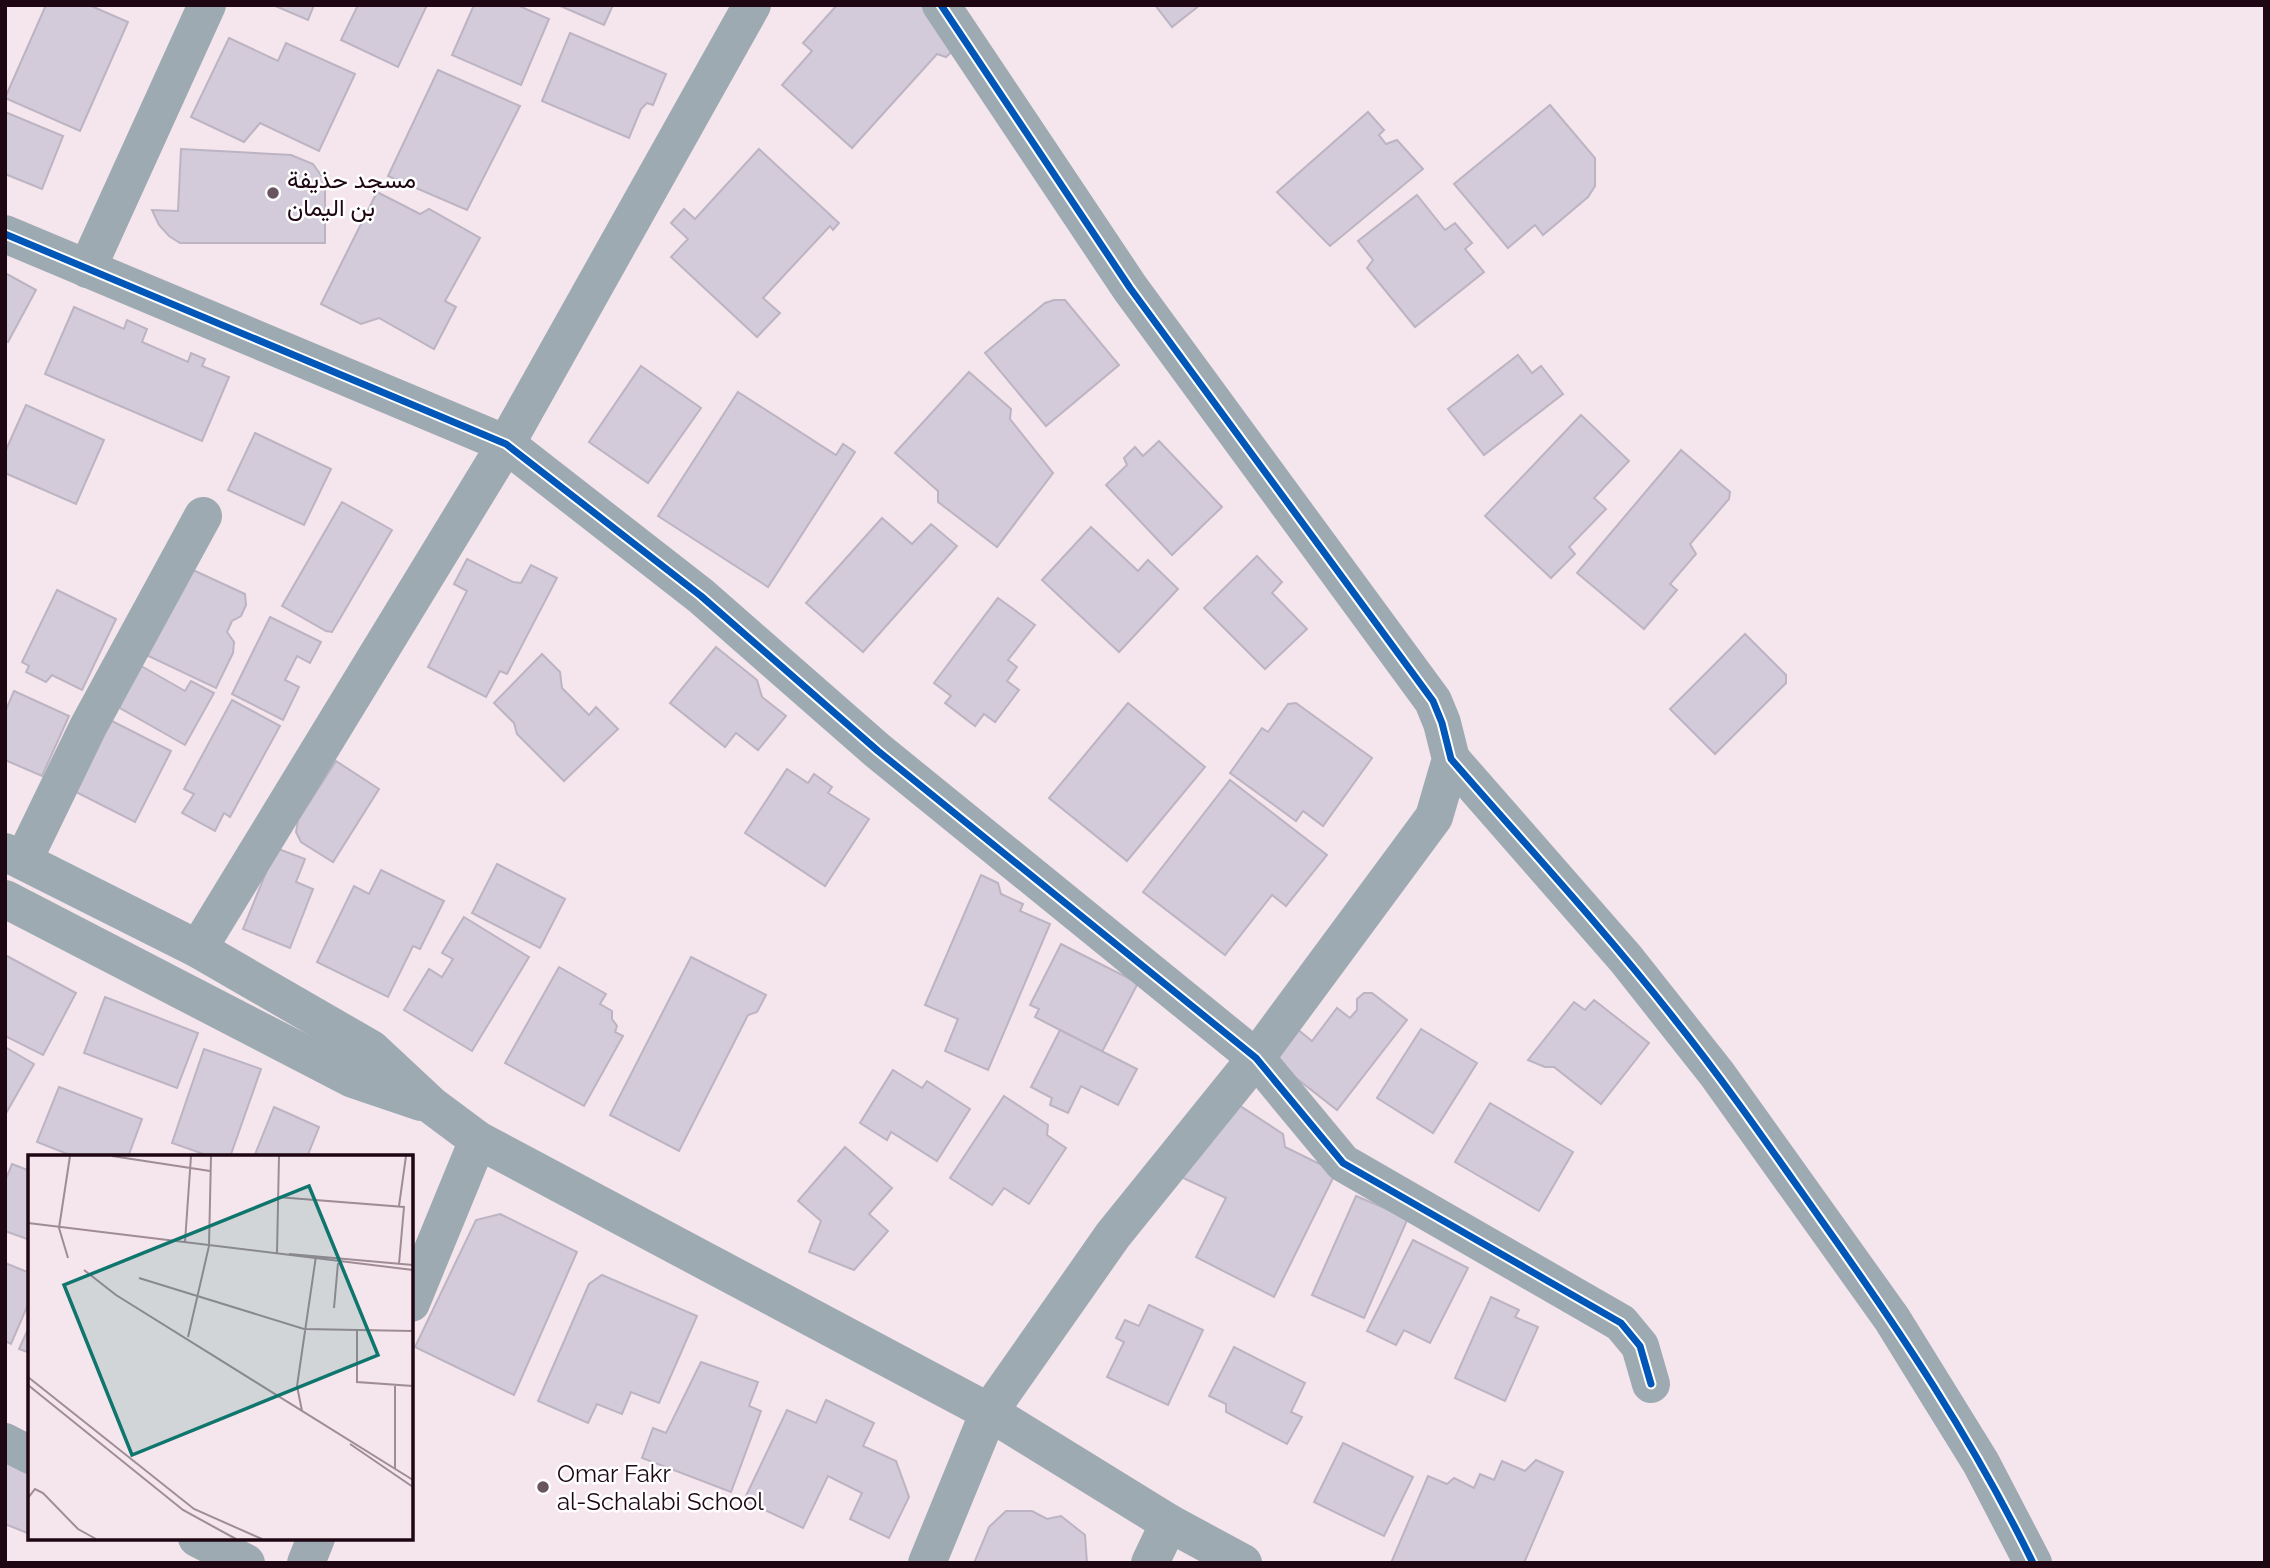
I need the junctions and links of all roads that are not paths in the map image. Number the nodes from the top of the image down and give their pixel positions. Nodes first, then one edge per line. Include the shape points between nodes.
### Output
1 (207, 5) edge
2 (752, 5) edge
3 (941, 5) edge
4 (5, 234) edge
5 (88, 269) junction
6 (506, 444) junction
7 (203, 516) dead end
8 (1451, 759) junction
9 (14, 856) edge
10 (5, 899) edge
11 (198, 949) junction
12 (177, 987) junction
13 (1256, 1058) junction
14 (431, 1105) junction
15 (478, 1140) junction
16 (413, 1298) edge
17 (1651, 1384) dead end
18 (989, 1412) junction
19 (5, 1442) edge
20 (28, 1454) edge
21 (1170, 1523) junction
22 (201, 1540) edge
23 (315, 1540) edge
24 (246, 1563) edge
25 (306, 1563) edge
26 (927, 1563) edge
27 (1150, 1563) edge
28 (1243, 1563) edge
29 (2033, 1563) edge

1 - 5 street
2 - 6 street
3 - 8 street via 1130,288 1433,701
4 - 5 street
5 - 6 street
6 - 11 street
6 - 13 street via 701,596 878,751
7 - 9 street
8 - 13 street via 1434,817
8 - 29 street via 1626,959 1717,1074 1892,1319 1981,1463
9 - 11 street
10 - 12 street
11 - 12 street
11 - 14 street via 371,1049
12 - 14 street via 353,1079
13 - 17 street via 1343,1163 1621,1323 1640,1346
13 - 18 street via 1113,1235
14 - 15 street
15 - 16 street
15 - 18 street
18 - 21 street
18 - 26 street
19 - 20 street
21 - 27 street
21 - 28 street
22 - 24 street
23 - 25 street

